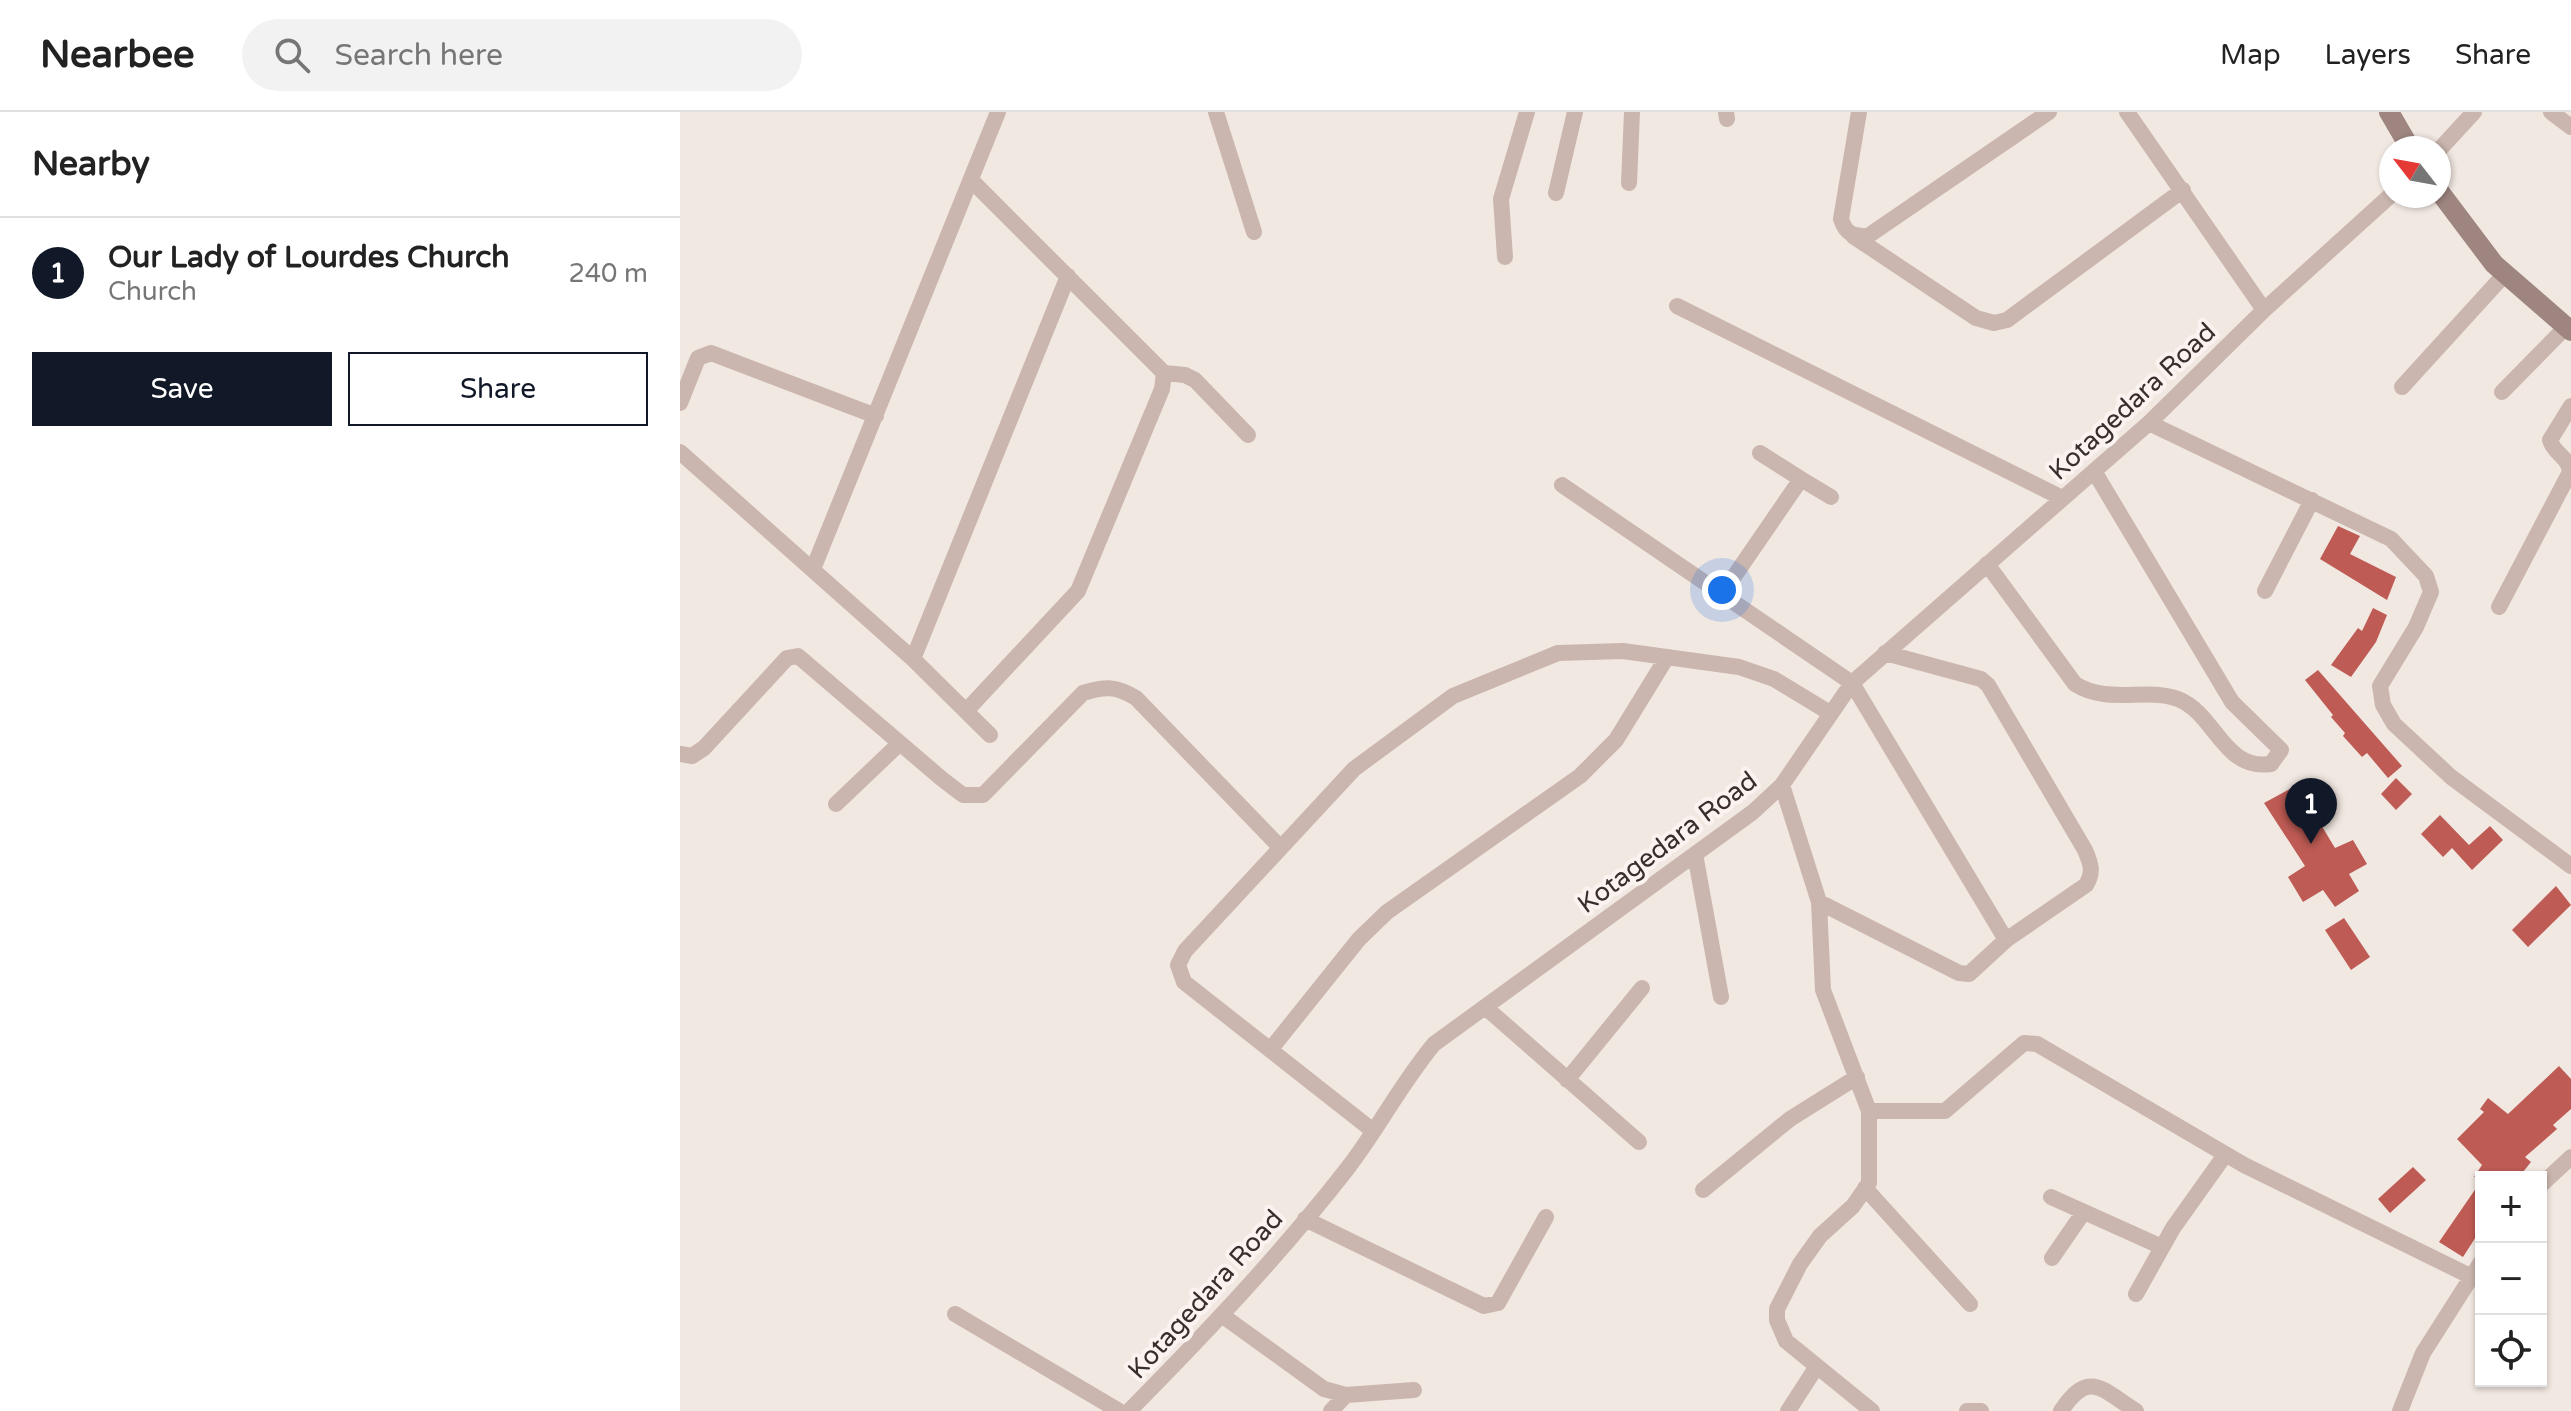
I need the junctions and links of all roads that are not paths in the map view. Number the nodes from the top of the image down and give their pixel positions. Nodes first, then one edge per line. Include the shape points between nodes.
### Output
1 (998, 112) edge
2 (1216, 112) edge
3 (1527, 112) edge
4 (1575, 112) edge
5 (1632, 112) edge
6 (1859, 112) edge
7 (2049, 112) edge
8 (2127, 112) edge
9 (2389, 112) edge
10 (2474, 112) edge
11 (2551, 112) edge
12 (2571, 127) edge
13 (2403, 136) edge
14 (2451, 137) edge
15 (971, 180) junction
16 (1629, 183) dead end
17 (2183, 190) junction
18 (1556, 193) dead end
19 (2379, 206) edge
20 (2451, 206) edge
21 (1254, 232) dead end
22 (1853, 236) junction
23 (1505, 257) dead end
24 (2505, 274) junction
25 (1068, 276) junction
26 (1677, 306) dead end
27 (2264, 310) junction
28 (2568, 330) edge
29 (1164, 373) junction
30 (2402, 387) dead end
31 (2502, 392) dead end
32 (680, 403) edge
33 (2571, 406) edge
34 (876, 416) junction
35 (2149, 423) junction
36 (1248, 435) dead end
37 (680, 452) edge
38 (1760, 453) dead end
39 (2094, 471) junction
40 (1801, 479) junction
41 (1562, 485) dead end
42 (1831, 497) dead end
43 (2062, 498) junction
44 (2312, 500) junction
45 (1987, 564) junction
46 (813, 569) junction
47 (2265, 591) dead end
48 (1722, 594) junction
49 (2499, 607) dead end
50 (1885, 653) junction
51 (1667, 657) junction
52 (913, 659) junction
53 (1852, 683) junction
54 (967, 710) junction
55 (1830, 713) junction
56 (990, 735) dead end
57 (900, 743) junction
58 (680, 754) edge
59 (1782, 785) junction
60 (836, 804) dead end
61 (1279, 846) junction
62 (1695, 854) junction
63 (2571, 866) edge
64 (1819, 902) junction
65 (2006, 940) junction
66 (1642, 988) dead end
67 (1721, 997) dead end
68 (1485, 1007) junction
69 (1270, 1050) junction
70 (1857, 1077) junction
71 (1567, 1080) junction
72 (1869, 1111) junction
73 (1372, 1130) junction
74 (1639, 1142) dead end
75 (2225, 1155) junction
76 (2571, 1157) edge
77 (2547, 1179) edge
78 (1865, 1188) junction
79 (1703, 1190) dead end
80 (2051, 1197) dead end
81 (2083, 1213) junction
82 (1546, 1217) dead end
83 (1305, 1219) junction
84 (2162, 1247) junction
85 (2052, 1258) dead end
86 (2475, 1270) edge
87 (2470, 1276) junction
88 (2136, 1294) dead end
89 (1970, 1304) dead end
90 (955, 1314) dead end
91 (1223, 1316) junction
92 (1817, 1366) junction
93 (1414, 1390) dead end
94 (1346, 1395) junction
95 (1119, 1411) edge
96 (1129, 1411) edge
97 (1331, 1411) edge
98 (1788, 1411) edge
99 (1872, 1411) edge
100 (1967, 1411) edge
101 (1981, 1411) edge
102 (2061, 1411) edge
103 (2136, 1411) edge
104 (2400, 1411) edge

1 - 15 street
2 - 21 street
3 - 23 street via 1501,199
4 - 18 street
5 - 16 street
6 - 22 street via 1841,219
7 - 22 street via 1868,236
8 - 17 street
9 - 13 street
10 - 14 street
11 - 12 street
15 - 25 street
15 - 34 street
17 - 22 street via 2007,320 1994,323 1976,318
17 - 27 street
19 - 27 street, Kotagedara Road
20 - 24 street
24 - 28 street
24 - 30 street
25 - 29 street
25 - 52 street
26 - 43 street
27 - 35 street, Kotagedara Road
28 - 31 street
29 - 36 street via 1195,380
29 - 54 street via 1162,389 1078,591
32 - 34 street via 698,358 711,353
33 - 49 street via 2550,440 2570,472
34 - 46 street
35 - 39 street, Kotagedara Road
35 - 44 street
37 - 46 street
38 - 40 street
39 - 43 street, Kotagedara Road
39 - 45 street via 2232,702 2281,750 2271,764 2243,762 2177,699 2088,693 2075,684
40 - 42 street
40 - 48 street
41 - 48 street
43 - 45 street, Kotagedara Road
44 - 47 street
44 - 63 street via 2391,539 2426,576 2431,592 2380,686 2394,724 2451,777
45 - 50 street, Kotagedara Road
46 - 52 street
48 - 53 street
50 - 53 street, Kotagedara Road
50 - 65 street via 1988,685 2092,865 2086,885
51 - 55 street via 1757,672
51 - 61 street via 1558,653 1453,696 1354,769
51 - 69 street via 1625,728 1580,776 1387,912
52 - 54 street
53 - 55 street, Kotagedara Road
53 - 65 street
54 - 56 street
55 - 59 street, Kotagedara Road
57 - 58 street via 798,656 787,658 704,748 692,756
57 - 60 street
57 - 61 street via 963,795 983,795 1083,693 1118,687 1136,698
59 - 62 street, Kotagedara Road
59 - 64 street
61 - 69 street via 1178,965 1184,982
62 - 67 street
62 - 68 street, Kotagedara Road
64 - 65 street via 1959,973 1978,970
64 - 70 street via 1823,990
66 - 71 street
68 - 71 street
68 - 73 street, Kotagedara Road via 1434,1044
69 - 73 street
70 - 72 street
70 - 79 street via 1790,1119
71 - 74 street
72 - 75 street via 1945,1111 2028,1042
72 - 78 street
73 - 83 street, Kotagedara Road
75 - 84 street
75 - 87 street
76 - 77 street
78 - 89 street
78 - 92 street via 1820,1236 1777,1309 1786,1341
80 - 81 street
81 - 84 street
81 - 85 street
82 - 83 street via 1498,1303 1484,1306
83 - 91 street, Kotagedara Road
84 - 88 street
86 - 87 street
87 - 104 street via 2423,1353
90 - 95 street
91 - 94 street via 1324,1389
91 - 96 street, Kotagedara Road
92 - 98 street
92 - 99 street
93 - 94 street
94 - 97 street
100 - 101 street
102 - 103 street via 2085,1384

